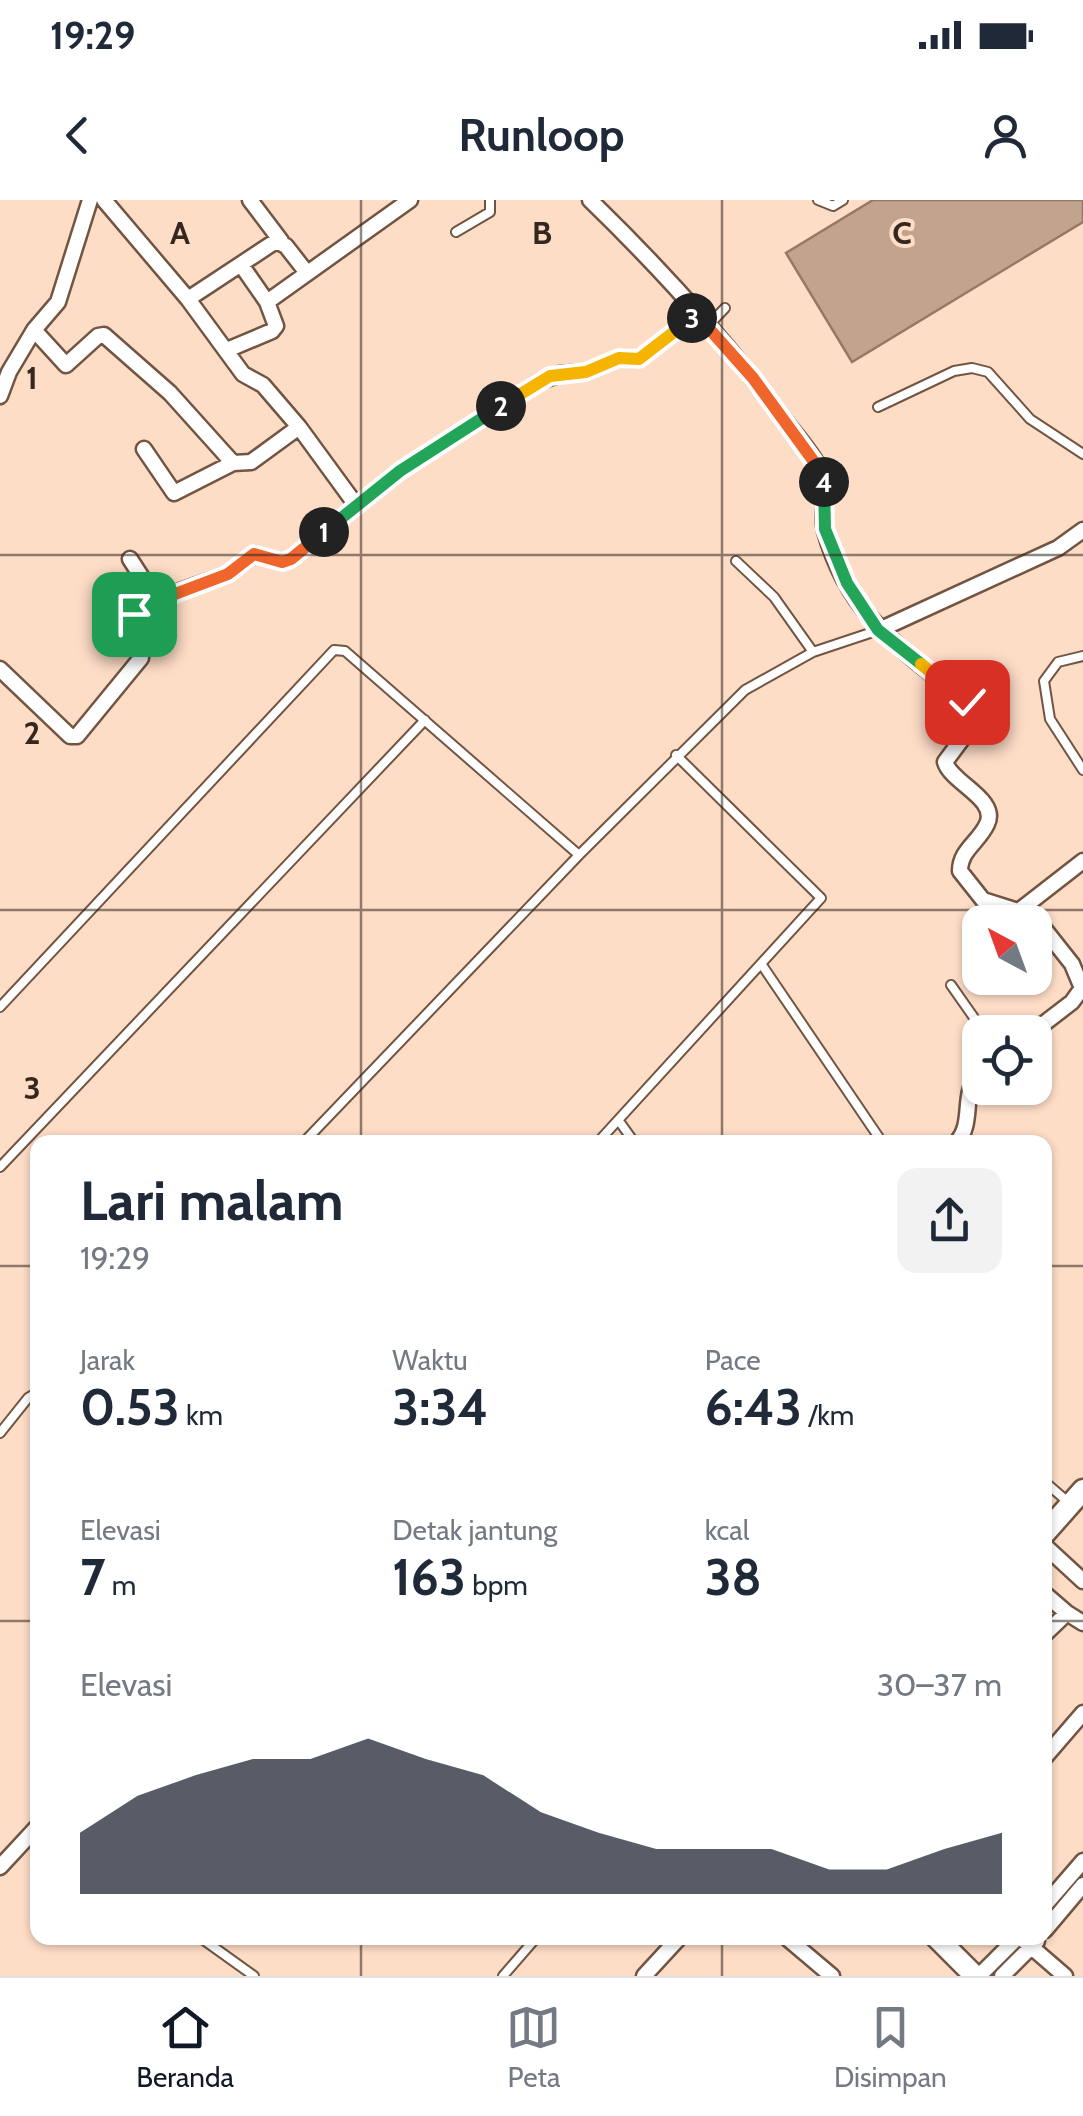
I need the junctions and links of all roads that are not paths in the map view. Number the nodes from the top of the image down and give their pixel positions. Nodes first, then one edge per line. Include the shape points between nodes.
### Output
1 (90, 200) edge
2 (104, 200) edge
3 (250, 200) edge
4 (410, 200) edge
5 (490, 200) edge
6 (590, 200) edge
7 (818, 200) edge
8 (843, 200) edge
9 (456, 232) dead end
10 (281, 241) junction
11 (242, 266) junction
12 (308, 273) junction
13 (188, 299) junction
14 (267, 302) junction
15 (725, 308) dead end
16 (696, 314) junction
17 (708, 327) junction
18 (34, 330) junction
19 (227, 350) junction
20 (0, 396) edge
21 (878, 407) dead end
22 (299, 427) junction
23 (144, 449) dead end
24 (1083, 454) edge
25 (232, 463) junction
26 (356, 505) junction
27 (1083, 530) edge
28 (130, 559) dead end
29 (736, 561) dead end
30 (159, 604) junction
31 (878, 630) junction
32 (813, 652) junction
33 (1083, 656) edge
34 (3, 676) edge
35 (425, 720) junction
36 (676, 755) junction
37 (1083, 770) edge
38 (578, 854) junction
39 (1083, 861) edge
40 (1002, 905) edge
41 (1026, 905) edge
42 (1052, 939) edge
43 (762, 966) junction
44 (951, 985) dead end
45 (1082, 988) edge
46 (0, 1008) edge
47 (972, 1015) edge
48 (1052, 1017) edge
49 (968, 1105) edge
50 (619, 1121) junction
51 (30, 1135) edge
52 (30, 1135) edge
53 (311, 1135) edge
54 (605, 1135) edge
55 (629, 1135) edge
56 (877, 1135) edge
57 (961, 1135) edge
58 (0, 1167) edge
59 (30, 1397) edge
60 (0, 1433) edge
61 (1052, 1485) edge
62 (1077, 1497) edge
63 (1052, 1526) edge
64 (1052, 1552) edge
65 (1083, 1581) edge
66 (1052, 1600) edge
67 (1067, 1612) junction
68 (1083, 1623) edge
69 (1052, 1627) edge
70 (1083, 1713) edge
71 (1052, 1750) edge
72 (30, 1835) edge
73 (1083, 1860) edge
74 (0, 1867) edge
75 (1083, 1886) edge
76 (1052, 1897) edge
77 (1052, 1922) edge
78 (211, 1945) edge
79 (529, 1945) edge
80 (673, 1945) edge
81 (795, 1945) edge
82 (944, 1945) edge
83 (1020, 1945) edge
84 (1024, 1945) edge
85 (1032, 1945) edge
86 (254, 1976) edge
87 (503, 1976) edge
88 (645, 1976) edge
89 (832, 1976) edge
90 (977, 1976) edge
91 (1002, 1976) edge
92 (1066, 1976) edge

1 - 18 street via 58,302
2 - 13 street
3 - 10 street
4 - 12 street
5 - 9 lane via 490,212
6 - 16 street
7 - 8 lane via 833,206
10 - 11 street
10 - 12 street
11 - 13 street
11 - 14 street
12 - 14 street
13 - 19 street
14 - 19 street via 275,318 272,331
15 - 17 lane
16 - 17 street
16 - 26 street via 639,359 619,358 541,381
17 - 31 street via 820,470 825,529 847,583
18 - 20 street
18 - 25 street via 66,364 104,334
19 - 22 street
21 - 24 lane via 972,368 988,372 1030,419
22 - 25 street via 250,462
22 - 26 street
23 - 25 street via 174,493
26 - 30 street via 291,559 254,554 228,574
27 - 31 street via 1058,548
28 - 30 street
29 - 32 lane via 774,597
30 - 34 street via 130,620 141,658 77,736
31 - 32 lane
31 - 40 street via 974,714 945,762 989,814 960,871 983,900
32 - 36 lane via 745,690
33 - 37 lane via 1058,662 1044,681 1050,719
35 - 38 lane
35 - 46 lane via 345,651 334,650
35 - 52 lane
36 - 38 lane
36 - 43 lane via 821,898
38 - 53 lane
39 - 41 street
42 - 45 street
43 - 50 lane
43 - 56 lane
44 - 47 lane
45 - 48 street
49 - 57 street
50 - 54 lane
50 - 55 lane
51 - 58 lane
59 - 60 lane
61 - 62 lane
62 - 63 main road
64 - 65 street
66 - 67 street
67 - 68 street
67 - 69 street
70 - 71 street
72 - 74 street
73 - 76 street
75 - 77 street
78 - 86 lane
79 - 87 lane
80 - 88 street
81 - 89 street
82 - 90 main road
83 - 90 street
84 - 91 street
85 - 92 street

